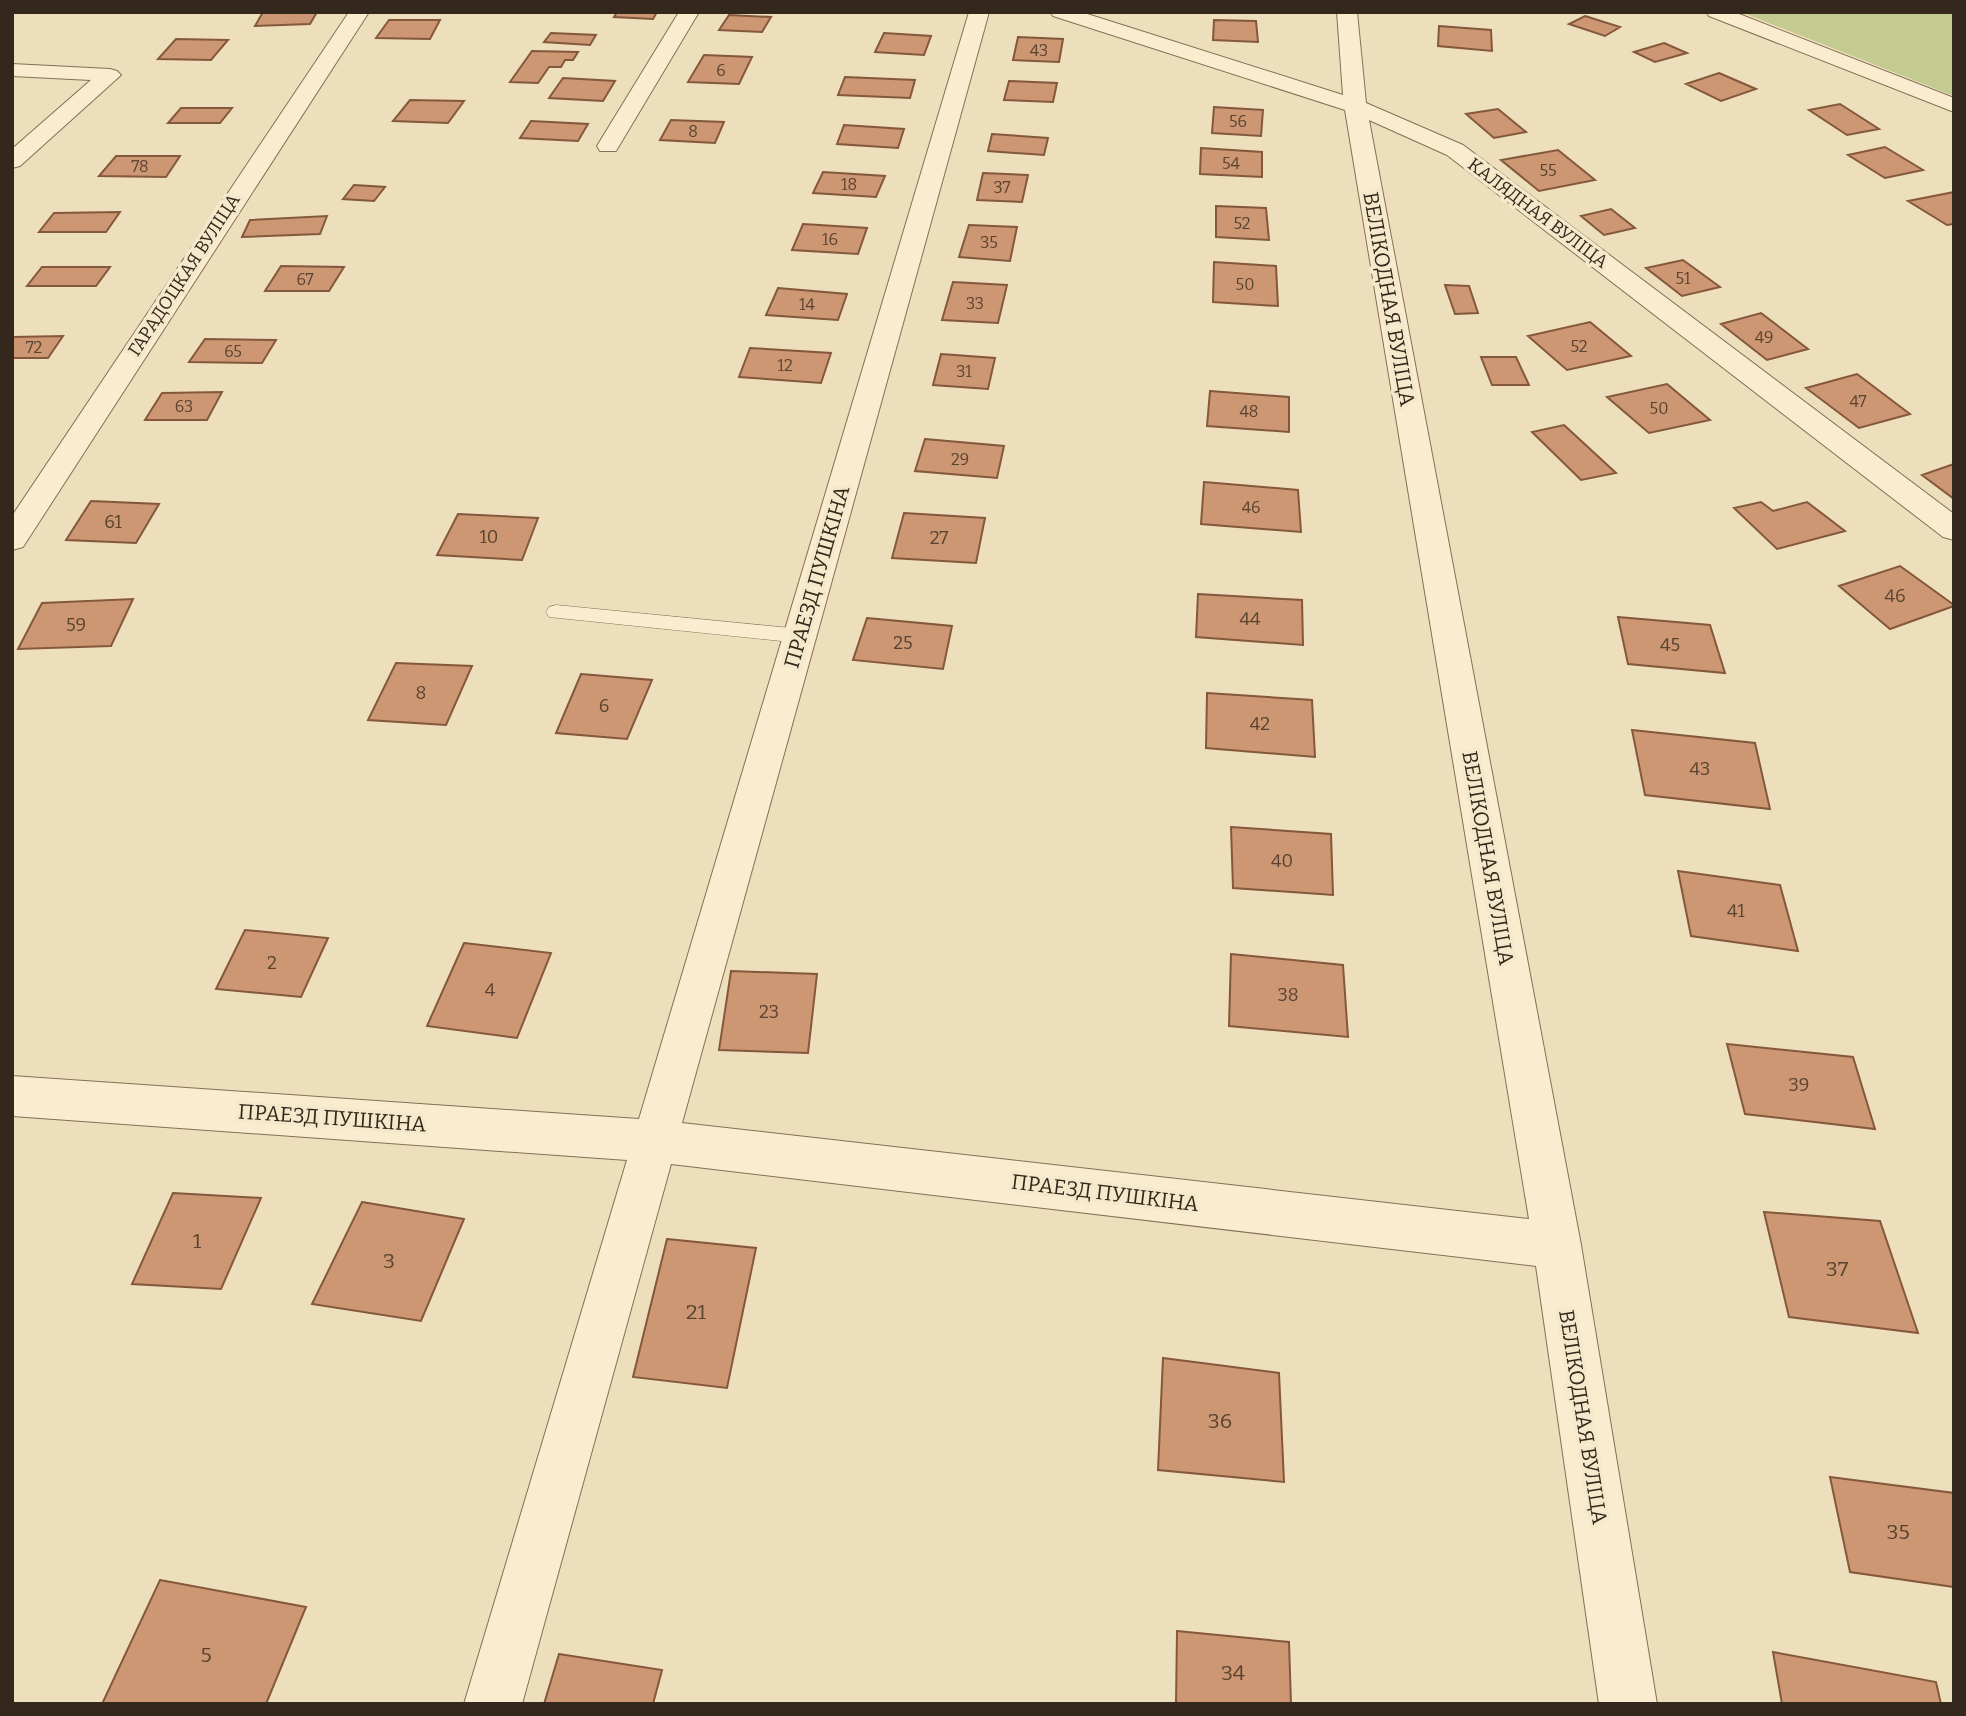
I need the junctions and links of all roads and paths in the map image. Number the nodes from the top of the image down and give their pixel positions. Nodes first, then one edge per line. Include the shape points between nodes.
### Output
1 (359, 12) edge
2 (689, 12) edge
3 (979, 12) edge
4 (1060, 12) edge
5 (1347, 12) edge
6 (1716, 12) edge
7 (12, 69) edge
8 (1355, 106) junction
9 (1951, 107) edge
10 (608, 146) dead end
11 (12, 161) edge
12 (1954, 530) edge
13 (12, 541) edge
14 (556, 612) dead end
15 (801, 636) junction
16 (12, 1096) edge
17 (653, 1141) junction
18 (1557, 1245) junction
19 (493, 1704) edge
20 (1628, 1704) edge

1 - 13 street, ГАРАДОЦКАЯ ВУЛІЦА
2 - 10 street
3 - 15 street, ПРАЕЗД ПУШКІНА
4 - 8 street, КАЛЯДНАЯ ВУЛІЦА
5 - 8 street, ВЕЛІКОДНАЯ ВУЛІЦА
6 - 9 street
7 - 11 street via 110,75
8 - 12 street, КАЛЯДНАЯ ВУЛІЦА via 1455,150
8 - 18 street, ВЕЛІКОДНАЯ ВУЛІЦА
14 - 15 lane
15 - 17 street, ПРАЕЗД ПУШКІНА
16 - 17 street, ПРАЕЗД ПУШКІНА
17 - 18 street, ПРАЕЗД ПУШКІНА
17 - 19 street, ПРАЕЗД ПУШКІНА
18 - 20 street, ВЕЛІКОДНАЯ ВУЛІЦА

